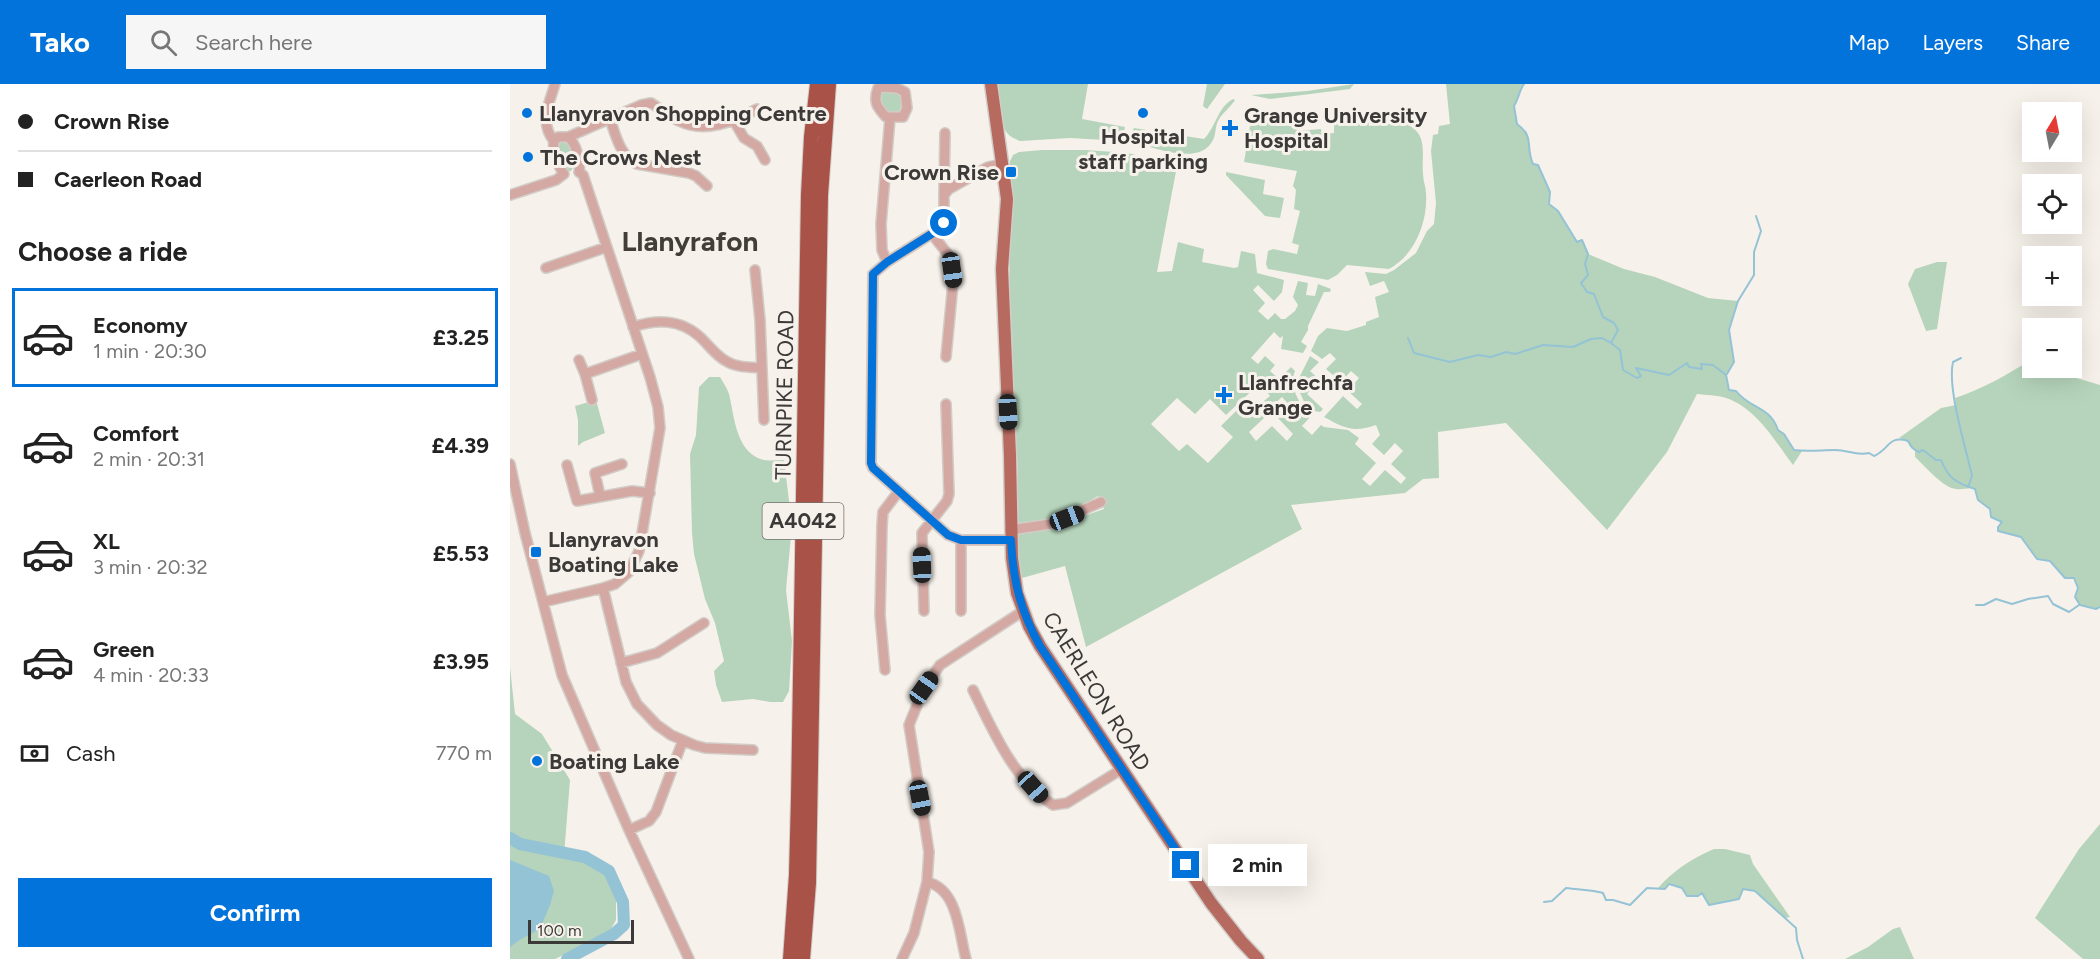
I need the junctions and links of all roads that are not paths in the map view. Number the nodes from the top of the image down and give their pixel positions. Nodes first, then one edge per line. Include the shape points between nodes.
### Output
1 (555, 84) edge
2 (817, 84) edge
3 (829, 84) edge
4 (991, 84) edge
5 (757, 109) dead end
6 (610, 118) junction
7 (890, 118) dead end
8 (734, 121) junction
9 (945, 134) dead end
10 (568, 136) junction
11 (555, 141) junction
12 (765, 160) dead end
13 (1002, 164) junction
14 (579, 171) junction
15 (564, 174) junction
16 (707, 186) dead end
17 (510, 195) edge
18 (944, 195) junction
19 (932, 234) junction
20 (606, 247) junction
21 (887, 262) junction
22 (546, 268) dead end
23 (767, 279) dead end
24 (633, 327) junction
25 (642, 354) junction
26 (946, 357) dead end
27 (579, 360) dead end
28 (762, 368) junction
29 (585, 374) junction
30 (592, 400) dead end
31 (946, 404) dead end
32 (763, 420) dead end
33 (510, 464) edge
34 (622, 464) dead end
35 (567, 465) dead end
36 (899, 491) junction
37 (650, 493) junction
38 (600, 496) junction
39 (1101, 502) dead end
40 (931, 519) junction
41 (1011, 535) junction
42 (961, 540) junction
43 (603, 588) junction
44 (543, 602) junction
45 (924, 611) dead end
46 (961, 611) dead end
47 (1023, 611) junction
48 (704, 623) dead end
49 (621, 663) junction
50 (885, 670) dead end
51 (973, 690) dead end
52 (992, 701) dead end
53 (981, 707) junction
54 (683, 741) junction
55 (753, 750) dead end
56 (1122, 769) junction
57 (629, 830) junction
58 (927, 882) junction
59 (689, 959) edge
60 (790, 959) edge
61 (803, 959) edge
62 (902, 959) edge
63 (966, 959) edge
64 (1258, 959) edge

1 - 11 street via 546,113 546,125
2 - 60 highway, TURNPIKE ROAD / A4042 via 808,195 798,798
3 - 61 highway, TURNPIKE ROAD / A4042 via 821,195 809,883
4 - 13 main road, CAERLEON ROAD
5 - 8 street
6 - 8 street via 651,103 687,124
6 - 10 street
6 - 16 street via 623,153 632,162 689,173
7 - 21 street via 881,224 882,250
8 - 12 street
9 - 18 street
10 - 11 street
10 - 14 street via 574,144
11 - 15 street
13 - 18 street via 988,167
13 - 41 main road, CAERLEON ROAD via 1007,199 1002,269
14 - 15 street
14 - 20 street
15 - 17 street
18 - 19 street via 944,223
19 - 21 street
19 - 26 street via 950,257 953,283
20 - 22 street
20 - 24 street
21 - 36 street via 873,274 871,463
23 - 28 street via 756,275
24 - 25 street
24 - 28 street via 672,322 698,335 726,361
25 - 29 street
25 - 37 street via 660,419
27 - 29 street
28 - 32 street
29 - 30 street
31 - 40 street via 949,494
33 - 44 street
34 - 38 street via 595,473
35 - 38 street via 577,501
36 - 40 street
36 - 50 street via 883,512 880,615
37 - 38 street via 632,491
37 - 43 street via 635,562 624,578
39 - 41 street via 1051,524
40 - 42 street via 948,535
40 - 45 street via 922,533
41 - 42 street
41 - 47 main road, CAERLEON ROAD via 1014,580
42 - 46 street
43 - 44 street
43 - 49 street
44 - 57 street via 562,675
47 - 56 main road, CAERLEON ROAD via 1040,646
47 - 58 street via 940,665 924,688 909,725 929,852
48 - 49 street via 657,653
49 - 54 street via 637,704 657,725
51 - 53 street
52 - 53 street
53 - 56 street via 1023,777 1053,805 1068,803
54 - 55 street via 705,748
54 - 57 street via 656,812 649,821
56 - 64 main road, CAERLEON ROAD via 1211,903
57 - 59 street
58 - 62 street via 914,933
58 - 63 street via 935,883 951,900

